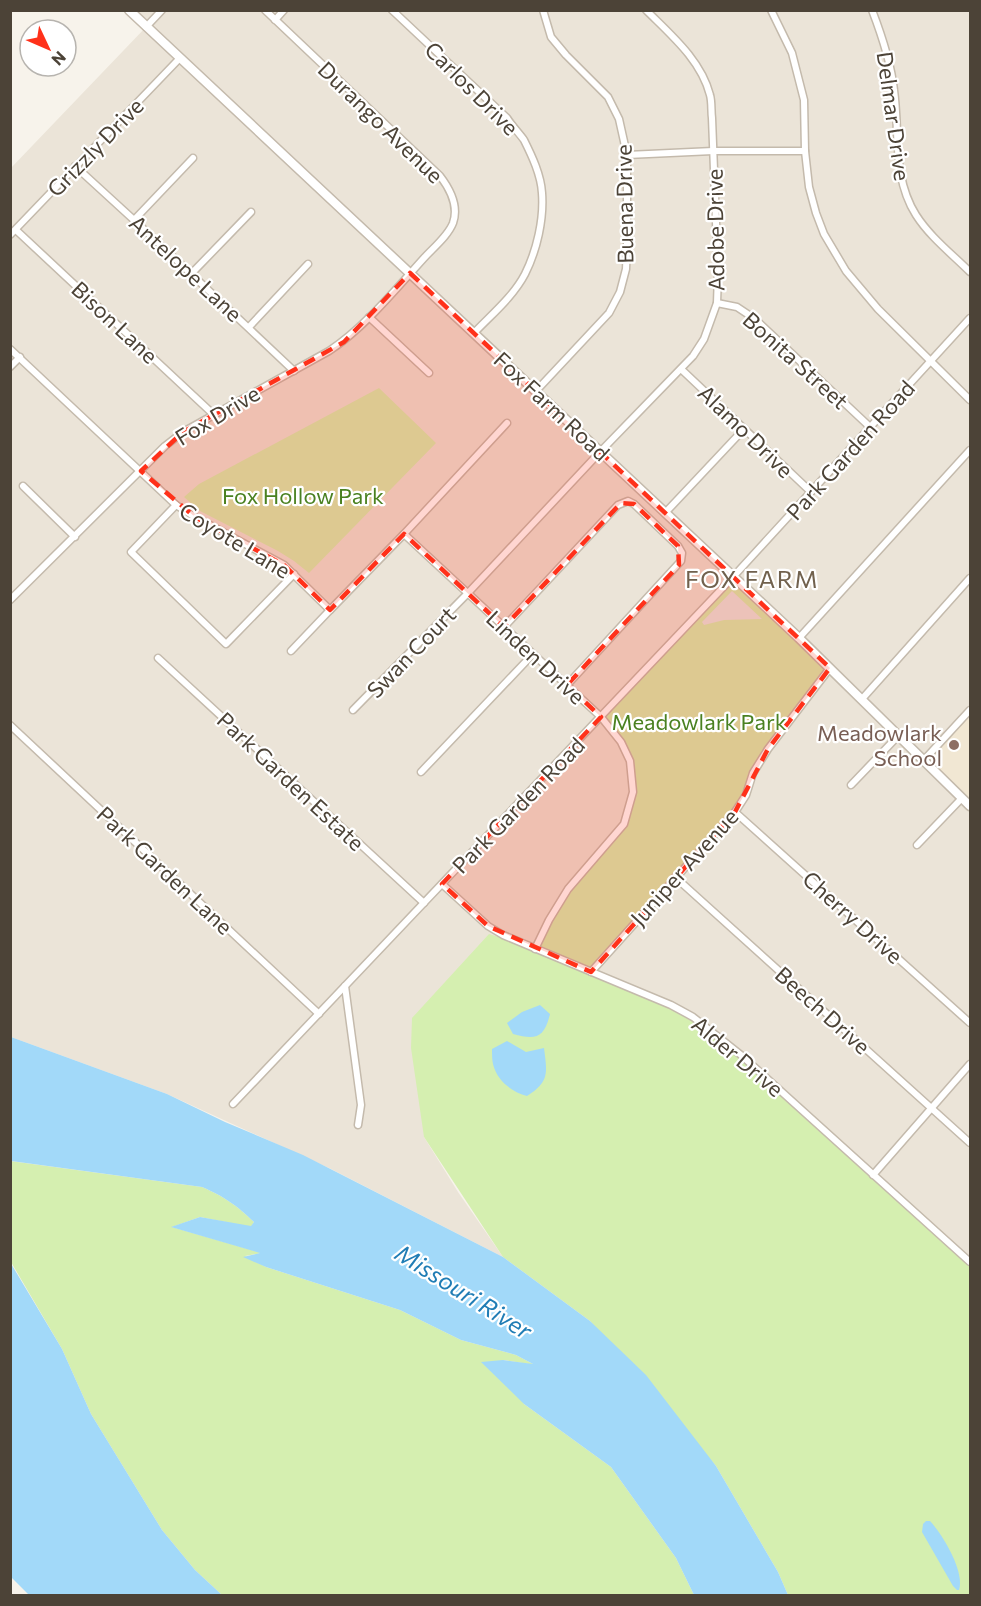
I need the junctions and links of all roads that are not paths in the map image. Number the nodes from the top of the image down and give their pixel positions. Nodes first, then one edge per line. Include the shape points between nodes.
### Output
1 (129, 10) edge
2 (162, 10) edge
3 (265, 10) edge
4 (284, 10) edge
5 (392, 10) edge
6 (543, 10) edge
7 (646, 10) edge
8 (771, 10) edge
9 (872, 10) edge
10 (275, 20) junction
11 (146, 27) junction
12 (179, 59) junction
13 (713, 151) junction
14 (805, 151) junction
15 (627, 155) junction
16 (193, 158) dead end
17 (75, 166) junction
18 (250, 212) dead end
19 (134, 219) junction
20 (13, 232) edge
21 (308, 264) dead end
22 (970, 272) edge
23 (410, 273) junction
24 (191, 274) junction
25 (717, 303) junction
26 (369, 317) junction
27 (970, 318) edge
28 (249, 327) junction
29 (474, 333) junction
30 (10, 349) edge
31 (20, 357) junction
32 (930, 362) junction
33 (10, 367) edge
34 (681, 369) junction
35 (294, 371) junction
36 (429, 373) dead end
37 (536, 391) junction
38 (970, 400) edge
39 (213, 414) junction
40 (507, 423) dead end
41 (870, 427) junction
42 (744, 429) junction
43 (970, 450) edge
44 (600, 452) junction
45 (141, 471) junction
46 (23, 486) dead end
47 (811, 492) junction
48 (176, 505) junction
49 (665, 513) junction
50 (404, 534) junction
51 (75, 537) junction
52 (294, 574) junction
53 (733, 577) junction
54 (970, 578) edge
55 (468, 593) junction
56 (11, 599) edge
57 (330, 610) junction
58 (504, 627) junction
59 (799, 638) junction
60 (291, 651) dead end
61 (533, 654) junction
62 (158, 658) dead end
63 (830, 668) junction
64 (567, 685) junction
65 (862, 699) junction
66 (354, 710) dead end
67 (970, 710) edge
68 (601, 717) junction
69 (10, 725) edge
70 (899, 735) junction
71 (924, 760) junction
72 (421, 772) dead end
73 (851, 785) dead end
74 (962, 798) junction
75 (970, 806) edge
76 (735, 812) junction
77 (917, 845) dead end
78 (675, 877) junction
79 (442, 884) junction
80 (424, 903) junction
81 (535, 949) junction
82 (591, 972) junction
83 (345, 987) junction
84 (319, 1014) junction
85 (970, 1023) edge
86 (970, 1064) edge
87 (233, 1104) dead end
88 (932, 1108) junction
89 (358, 1125) dead end
90 (970, 1143) edge
91 (873, 1175) junction
92 (970, 1262) edge

1 - 11 street, Fox Farm Road
2 - 11 street
3 - 10 street, Durango Avenue
4 - 10 street
5 - 29 street, Carlos Drive via 507,118 535,164 542,192 536,247 525,275
6 - 15 street, Buena Drive via 551,37 608,97 619,119
7 - 13 street, Adobe Drive via 678,41 704,79 710,96
8 - 14 street via 792,53 804,100
9 - 22 street, Delmar Drive via 891,74 900,175 906,194 932,236
10 - 23 street, Durango Avenue via 448,187 455,206 453,223
11 - 12 street, Fox Farm Road
12 - 17 street, Grizzly Drive
12 - 23 street, Fox Farm Road
13 - 14 street
13 - 15 street
13 - 25 street, Adobe Drive
14 - 32 street via 816,213 834,253 867,297
15 - 37 street, Buena Drive via 626,269 620,292 596,329
16 - 19 street
17 - 19 street, Antelope Lane
17 - 20 street, Grizzly Drive
18 - 24 street
19 - 24 street, Antelope Lane
20 - 39 street, Bison Lane
21 - 28 street
23 - 26 street, Fox Drive
23 - 29 street, Fox Farm Road
24 - 28 street, Antelope Lane
25 - 34 street, Adobe Drive via 704,339
25 - 41 street, Bonita Street via 737,307 755,319
26 - 35 street, Fox Drive via 344,342
26 - 36 street
27 - 32 street, Park Garden Road
28 - 35 street, Antelope Lane
29 - 37 street, Fox Farm Road
30 - 31 street, Coyote Lane
31 - 33 street
31 - 45 street, Coyote Lane
32 - 38 street
32 - 41 street, Park Garden Road
34 - 42 street, Alamo Drive
34 - 44 street, Adobe Drive
35 - 39 street, Fox Drive
37 - 44 street, Fox Farm Road
39 - 45 street, Fox Drive via 165,446
40 - 50 street
41 - 47 street, Park Garden Road
42 - 47 street, Alamo Drive
42 - 49 street
43 - 59 street
44 - 49 street, Fox Farm Road
44 - 55 street, Adobe Drive
45 - 48 street, Coyote Lane
45 - 51 street, Fox Drive
46 - 51 street
47 - 53 street, Park Garden Road
48 - 52 street, Coyote Lane
48 - 52 street via 130,552 226,644
49 - 53 street, Fox Farm Road
50 - 55 street, Linden Drive
50 - 57 street
51 - 56 street, Fox Drive
52 - 57 street, Coyote Lane
53 - 59 street, Fox Farm Road
53 - 68 street, Park Garden Road
54 - 65 street
55 - 58 street, Linden Drive
55 - 66 street, Swan Court
57 - 60 street
58 - 61 street, Linden Drive
58 - 64 street via 618,505 624,501 634,504 678,546 681,561
59 - 63 street, Fox Farm Road
61 - 64 street, Linden Drive
61 - 72 street
62 - 80 street, Park Garden Estate
63 - 65 street, Fox Farm Road
63 - 76 street, Juniper Avenue via 768,749
64 - 68 street, Linden Drive
65 - 70 street, Fox Farm Road
67 - 71 street
68 - 79 street, Park Garden Road
68 - 81 street, Linden Drive via 630,761 633,792 624,824 568,889
69 - 84 street, Park Garden Lane
70 - 71 street, Fox Farm Road
70 - 73 street
71 - 74 street, Fox Farm Road
74 - 75 street, Fox Farm Road
74 - 77 street
76 - 78 street, Juniper Avenue
76 - 85 street, Cherry Drive
78 - 82 street, Juniper Avenue
78 - 88 street, Beech Drive
79 - 80 street, Park Garden Road
79 - 81 street, Alder Drive via 488,926
80 - 83 street, Park Garden Road
81 - 82 street, Alder Drive
82 - 91 street, Alder Drive via 693,1017 741,1055
83 - 84 street, Park Garden Road
83 - 89 street via 361,1105
84 - 87 street, Park Garden Road
86 - 88 street
88 - 90 street, Beech Drive
88 - 91 street
91 - 92 street, Alder Drive

